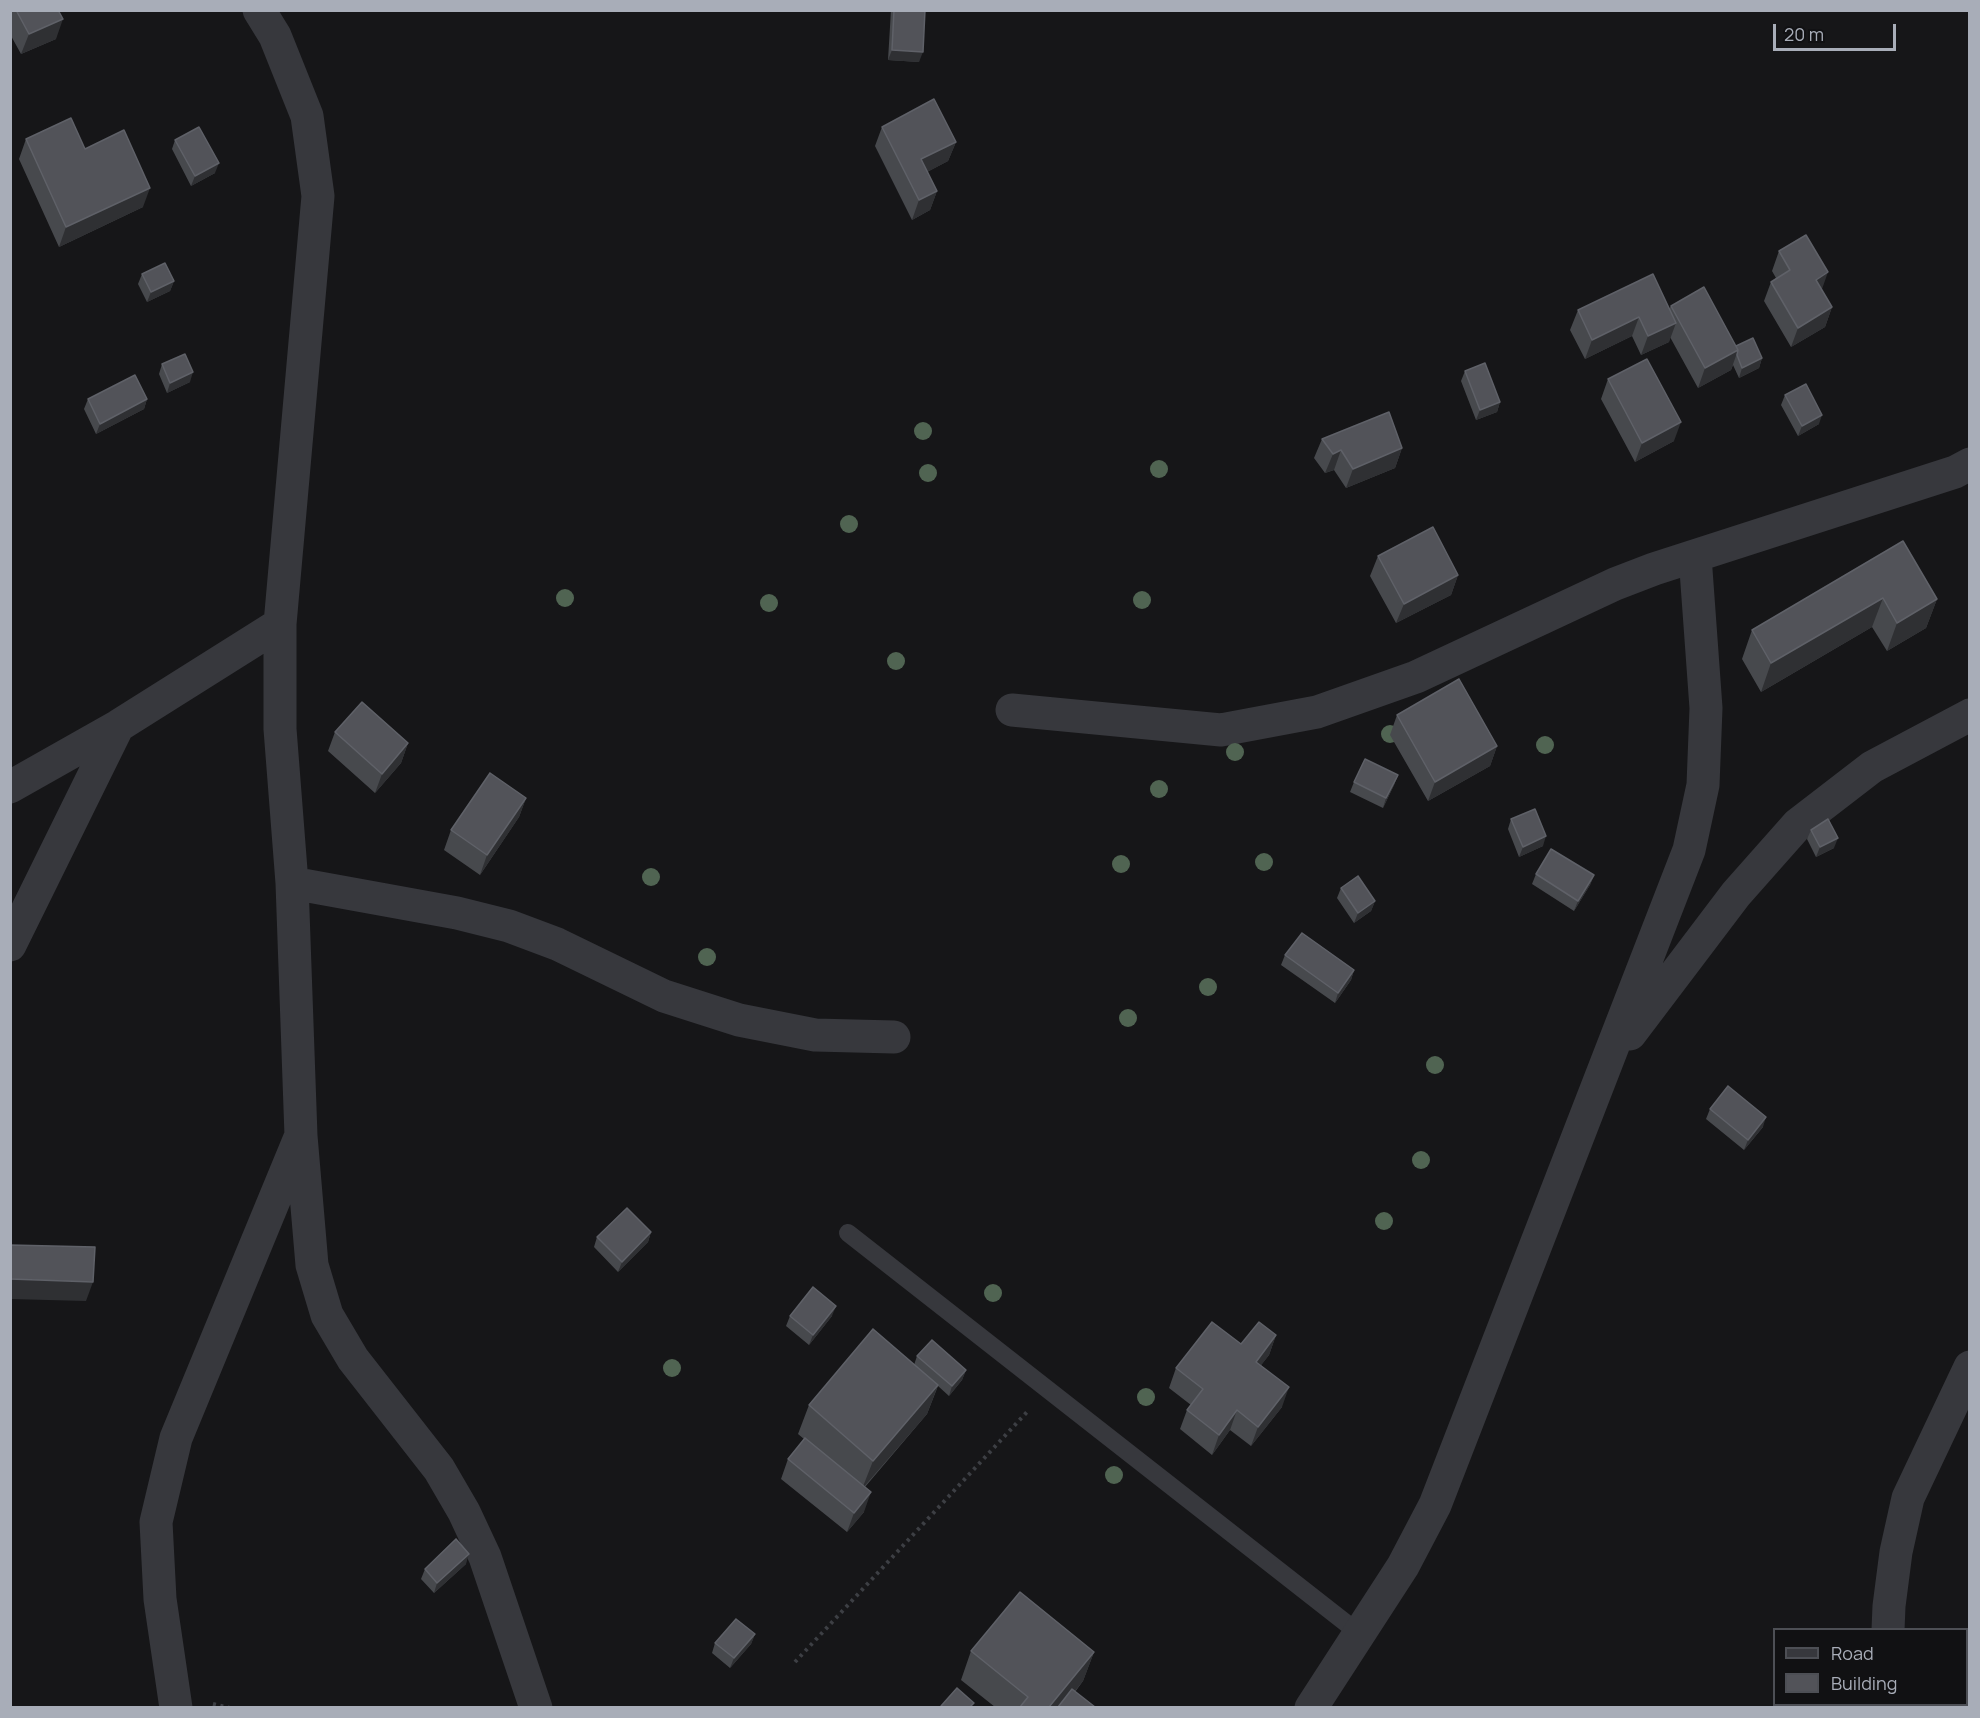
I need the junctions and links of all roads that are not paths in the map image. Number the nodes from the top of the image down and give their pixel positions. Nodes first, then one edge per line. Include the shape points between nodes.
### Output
1 (259, 10) edge
2 (1965, 470) edge
3 (1695, 556) junction
4 (280, 624) junction
5 (1012, 710) dead end
6 (1970, 715) edge
7 (118, 726) junction
8 (10, 787) edge
9 (292, 883) junction
10 (10, 945) edge
11 (894, 1037) dead end
12 (1606, 1067) junction
13 (301, 1136) junction
14 (848, 1233) dead end
15 (1970, 1367) edge
16 (1888, 1628) edge
17 (1360, 1634) junction
18 (176, 1707) edge
19 (536, 1707) edge
20 (1311, 1707) edge

1 - 4 street via 276,36 307,116 318,196
2 - 3 street
3 - 5 street via 1615,584 1416,677 1317,712 1221,730
3 - 12 street via 1706,708 1703,785 1689,850
4 - 7 street
4 - 9 street via 280,729
6 - 12 street via 1872,767 1798,824 1737,894
7 - 8 street
7 - 10 street
9 - 11 street via 509,926 557,944 664,996 738,1020 815,1035
9 - 13 street
12 - 17 street via 1435,1505
13 - 18 street via 176,1438 156,1522 160,1599
13 - 19 street via 312,1265 327,1315 353,1359 439,1469 464,1512 485,1557
14 - 17 lane
15 - 16 street via 1908,1498 1896,1552
17 - 20 street

